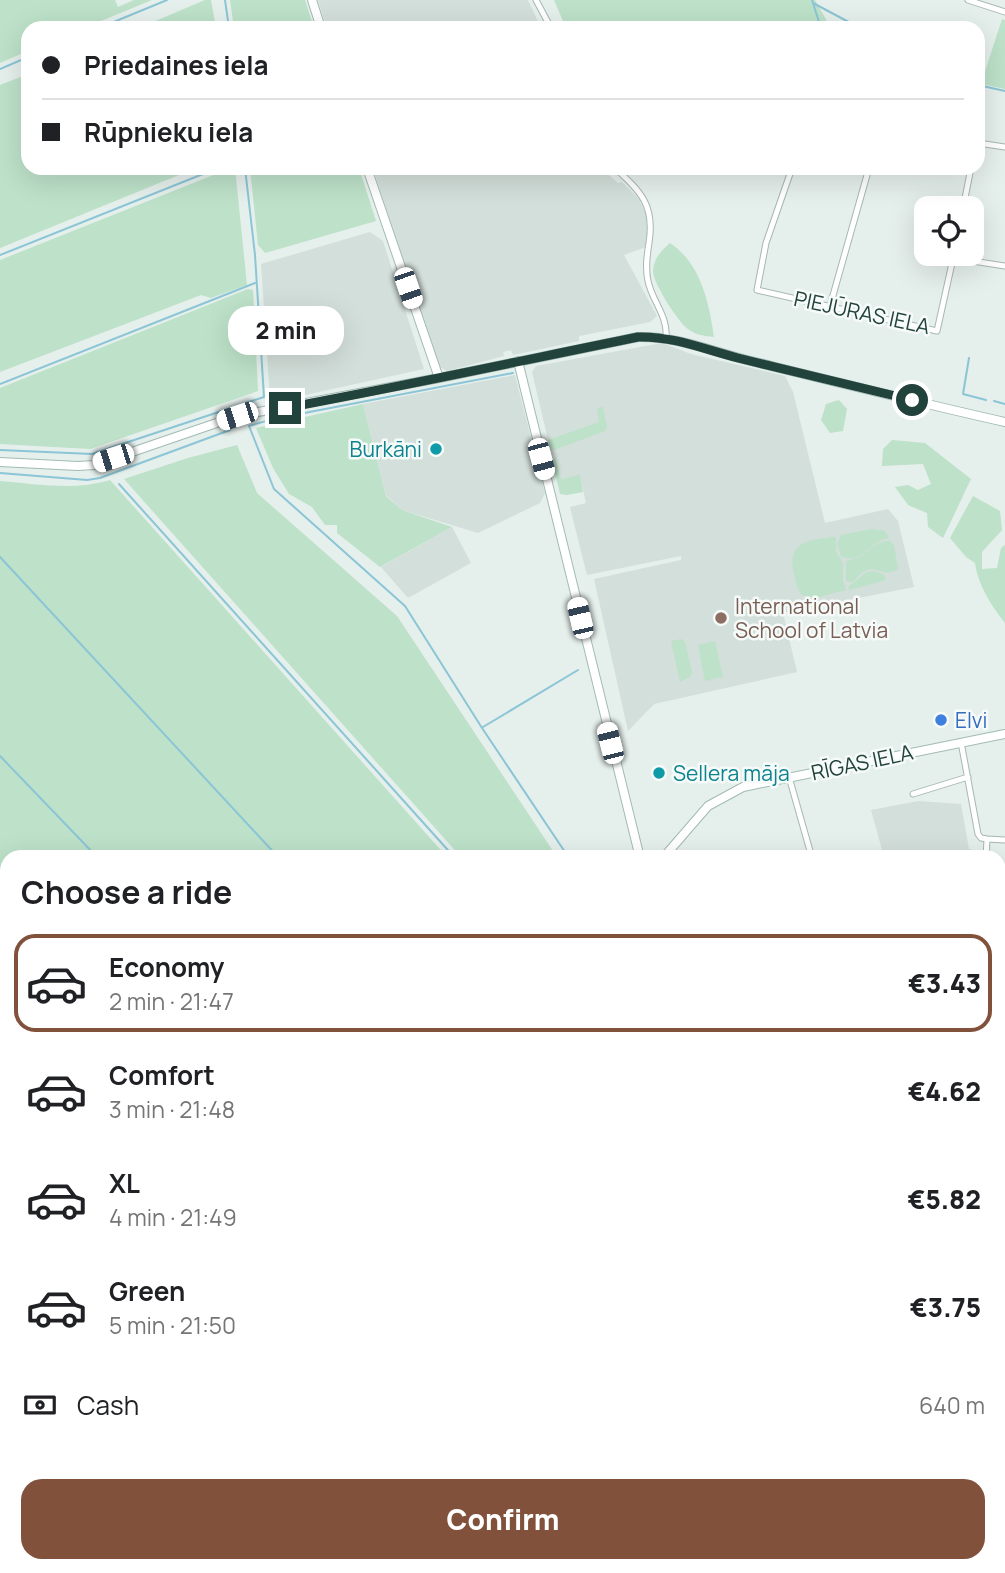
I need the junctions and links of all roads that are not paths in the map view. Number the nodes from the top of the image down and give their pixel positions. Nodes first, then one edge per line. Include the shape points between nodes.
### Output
1 (312, 0) edge
2 (536, 0) edge
3 (968, 0) edge
4 (980, 2) edge
5 (1005, 12) edge
6 (319, 21) edge
7 (547, 21) edge
8 (985, 144) edge
9 (1005, 147) edge
10 (369, 175) edge
11 (622, 175) edge
12 (790, 175) edge
13 (867, 175) edge
14 (970, 175) edge
15 (965, 196) edge
16 (984, 262) edge
17 (951, 266) edge
18 (1005, 266) edge
19 (830, 306) junction
20 (666, 337) junction
21 (518, 360) junction
22 (439, 379) junction
23 (1005, 422) edge
24 (0, 462) edge
25 (1005, 734) edge
26 (961, 742) junction
27 (789, 777) junction
28 (968, 777) junction
29 (914, 794) dead end
30 (987, 839) junction
31 (1005, 840) edge
32 (638, 850) edge
33 (670, 850) edge
34 (810, 850) edge
35 (986, 850) edge

1 - 6 street
2 - 7 street
3 - 4 street
4 - 5 street
8 - 9 street
10 - 22 street
11 - 20 street via 649,209 646,272 666,324
12 - 19 street, PIEJŪRAS IELA via 766,243 757,290
13 - 19 street
14 - 15 street
16 - 18 street, PIEJŪRAS IELA
17 - 19 street, PIEJŪRAS IELA via 937,331
20 - 21 street via 638,337
20 - 23 street
21 - 22 street
21 - 32 street
22 - 24 street via 237,416 94,465
25 - 26 street, RĪGAS IELA
26 - 27 street, RĪGAS IELA
26 - 28 street
27 - 33 street, RĪGAS IELA via 723,797 695,819
27 - 34 street
28 - 29 street
28 - 30 street via 978,834
30 - 31 street
30 - 35 street

